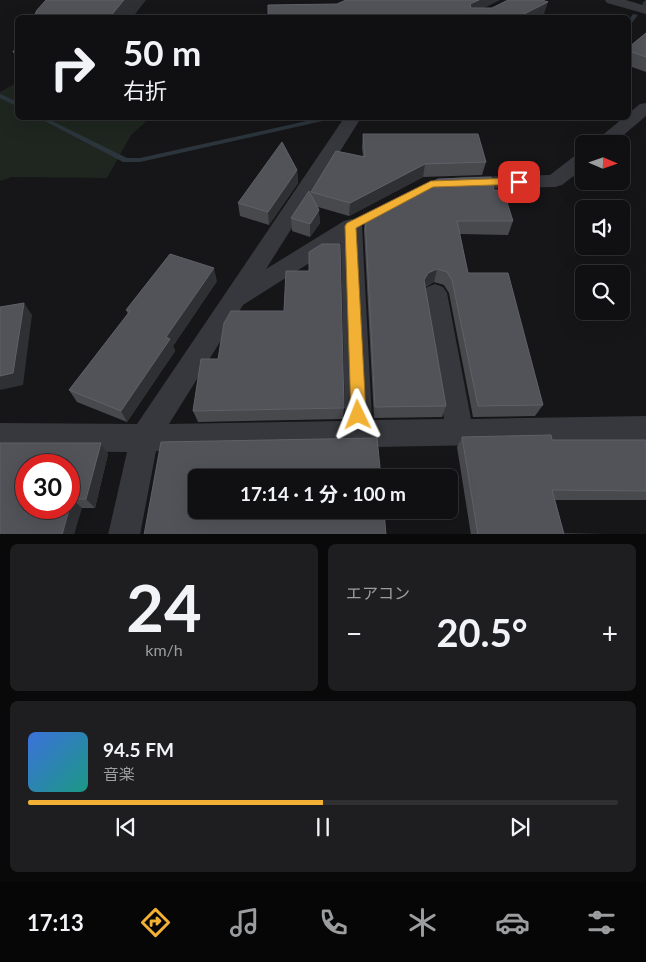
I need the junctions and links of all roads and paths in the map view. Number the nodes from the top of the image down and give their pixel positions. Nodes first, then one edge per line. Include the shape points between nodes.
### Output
1 (612, 0) edge
2 (646, 10) edge
3 (646, 108) edge
4 (351, 120) edge
5 (613, 135) edge
6 (575, 165) edge
7 (440, 184) edge
8 (435, 293) dead end
9 (233, 301) junction
10 (646, 429) edge
11 (460, 432) junction
12 (359, 434) junction
13 (0, 437) edge
14 (144, 438) junction
15 (124, 534) edge

1 - 2 street
3 - 5 street
4 - 9 street
6 - 7 street via 555,181
8 - 11 street
9 - 12 street via 359,222
9 - 14 street
10 - 11 street
11 - 12 street
12 - 14 street
13 - 14 street
14 - 15 street

